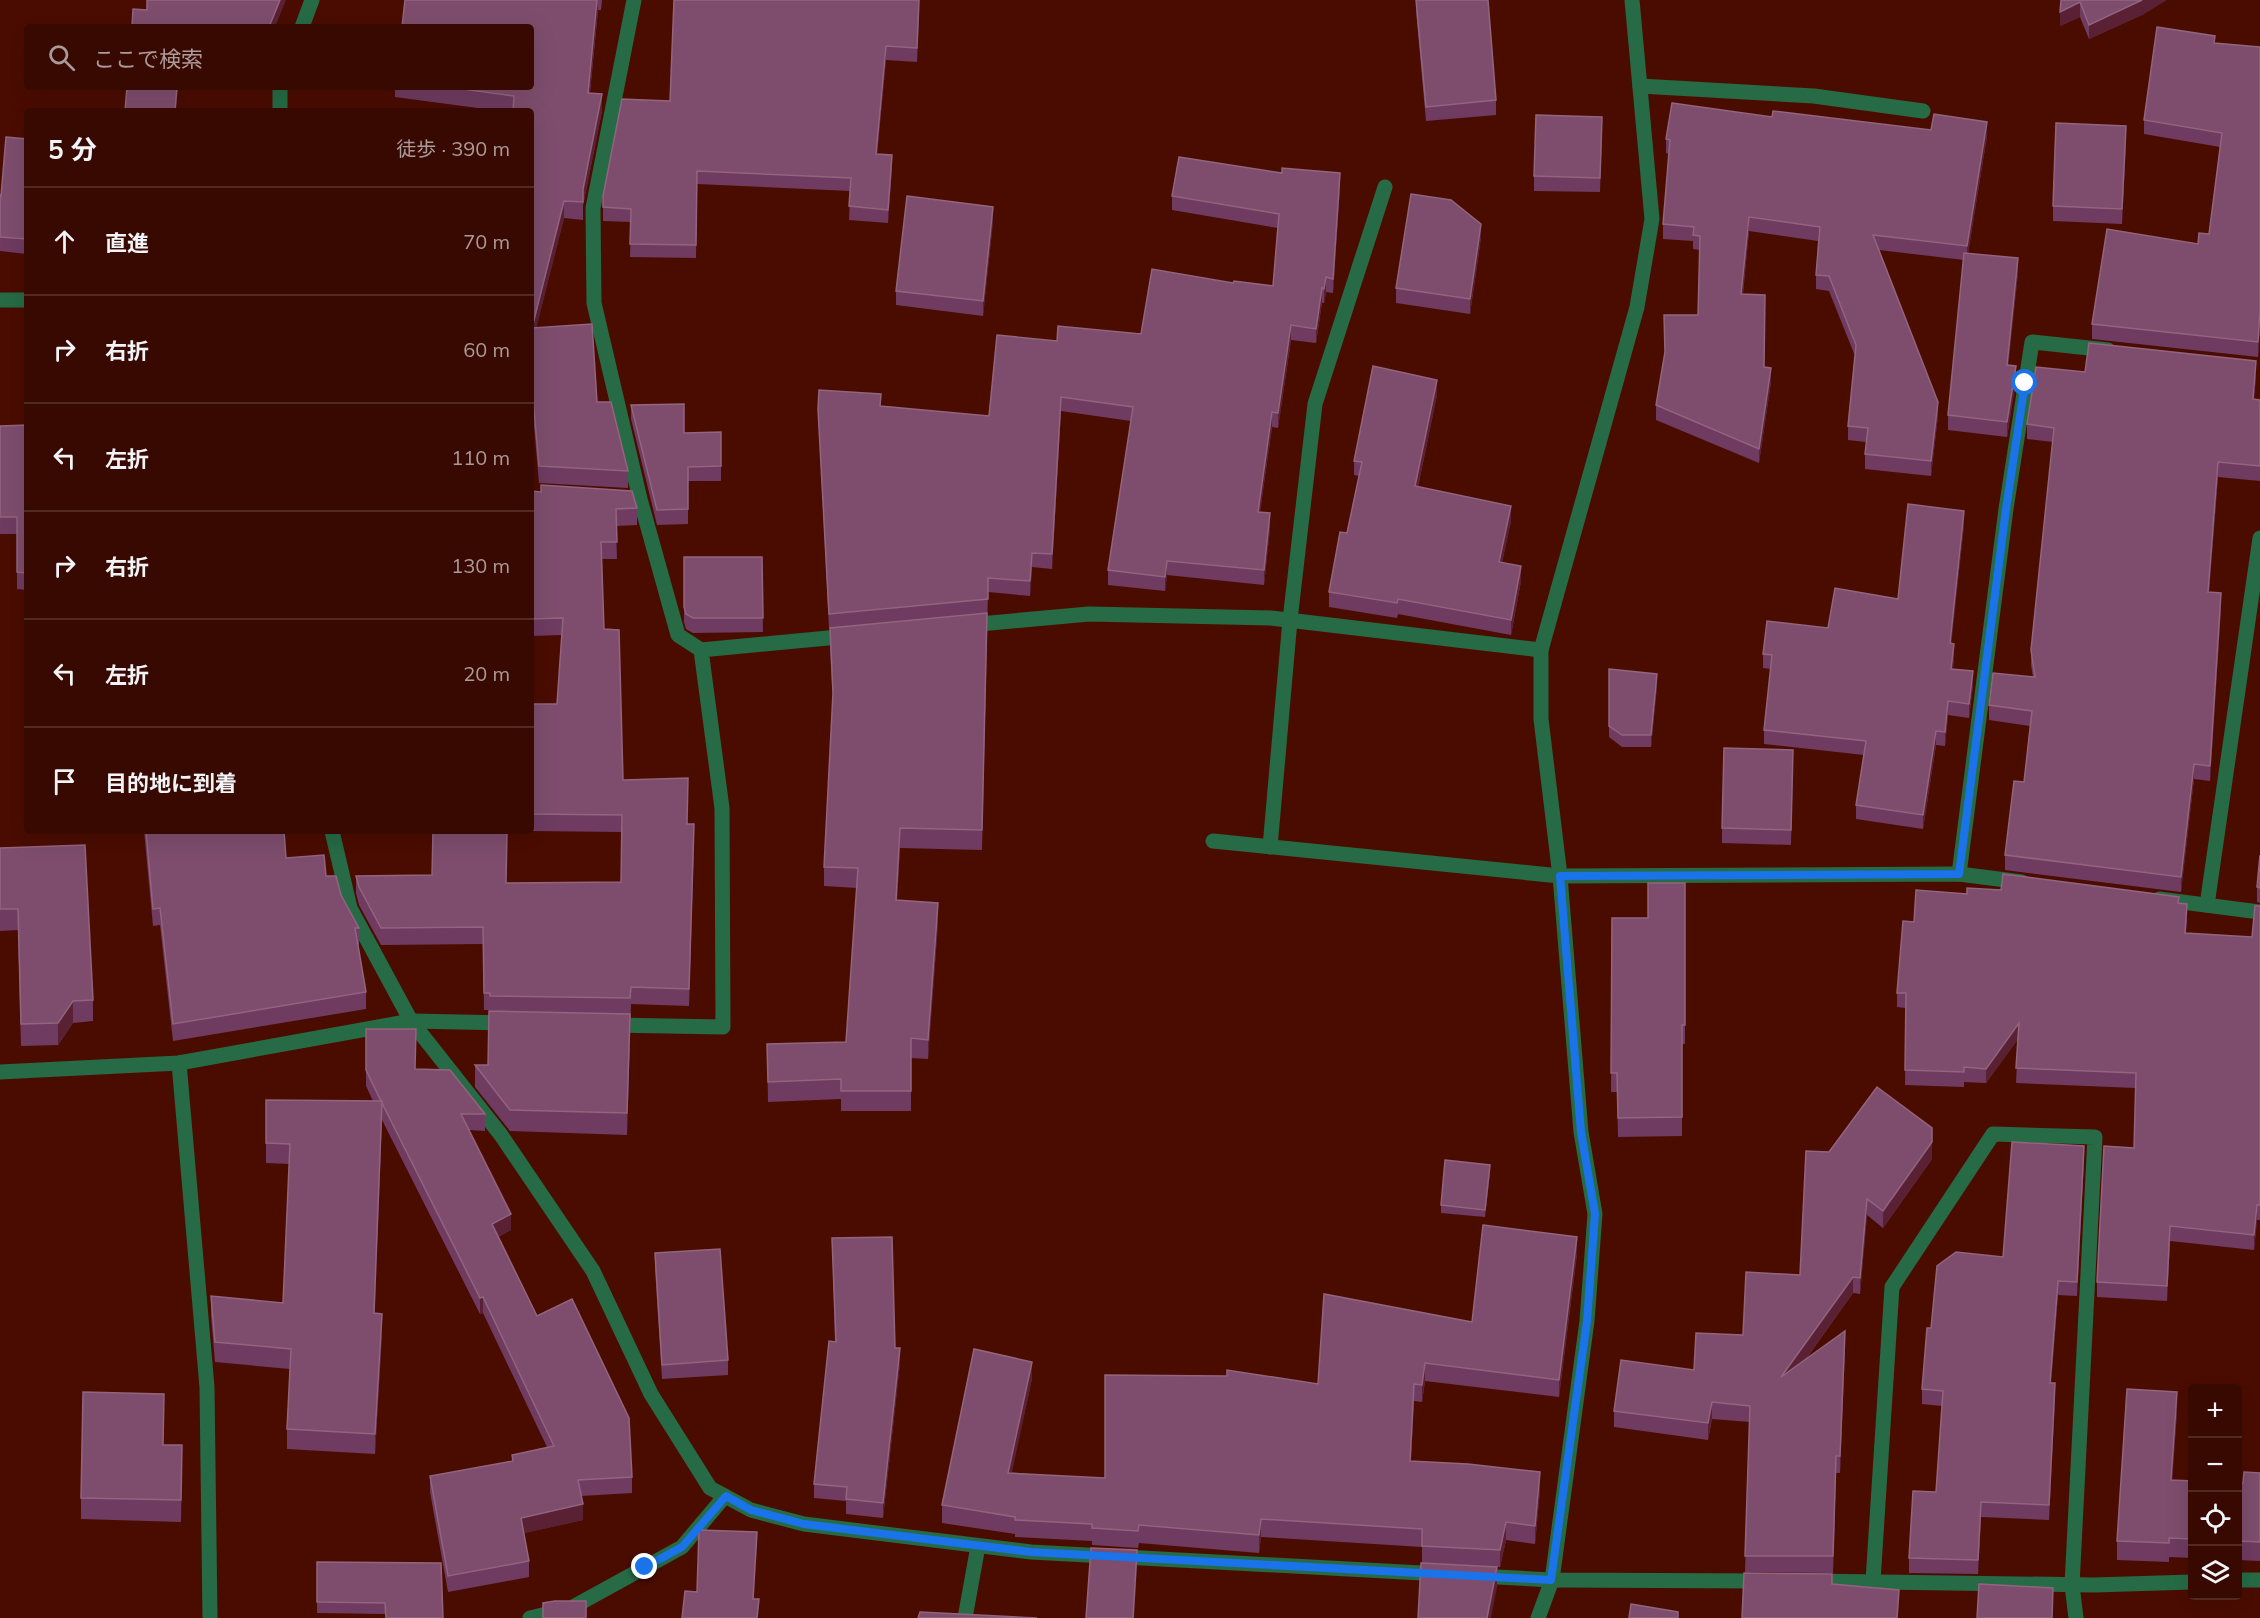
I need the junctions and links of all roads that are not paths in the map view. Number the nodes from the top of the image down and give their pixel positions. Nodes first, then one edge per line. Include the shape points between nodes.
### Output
1 (312, 0) edge
2 (634, 0) edge
3 (1632, 0) edge
4 (303, 24) edge
5 (1640, 86) junction
6 (280, 90) edge
7 (280, 108) edge
8 (1923, 111) dead end
9 (1385, 187) dead end
10 (0, 300) edge
11 (24, 300) edge
12 (2123, 352) edge
13 (2260, 538) edge
14 (1290, 620) junction
15 (948, 627) edge
16 (866, 635) edge
17 (701, 650) junction
18 (1541, 650) junction
19 (333, 834) edge
20 (1213, 841) dead end
21 (1270, 847) junction
22 (1959, 874) junction
23 (1560, 876) junction
24 (2042, 884) edge
25 (2148, 898) edge
26 (2207, 905) junction
27 (2260, 912) edge
28 (411, 1021) junction
29 (519, 1023) edge
30 (591, 1024) edge
31 (179, 1063) junction
32 (0, 1072) edge
33 (726, 1496) junction
34 (978, 1546) junction
35 (1551, 1580) junction
36 (2242, 1580) edge
37 (2260, 1580) edge
38 (1778, 1581) edge
39 (1802, 1581) edge
40 (1873, 1581) junction
41 (2188, 1582) edge
42 (2072, 1585) junction
43 (210, 1618) edge
44 (530, 1618) edge
45 (965, 1618) edge
46 (1538, 1618) edge
47 (2076, 1618) edge

1 - 4 street
2 - 17 street via 593,208 594,303 634,498 678,635
3 - 5 street
5 - 8 street via 1814,96
5 - 18 street via 1652,219 1637,307
6 - 7 street
9 - 14 street via 1315,404
10 - 11 street
12 - 22 street via 2032,342 2006,509
13 - 26 street
14 - 15 street via 1089,614
14 - 18 street
14 - 21 street
16 - 17 street
17 - 30 street via 722,808 723,1027
18 - 23 street via 1541,719
19 - 28 street via 350,908
20 - 21 street
21 - 23 street
22 - 23 street
22 - 24 street
23 - 35 street via 1581,1132 1595,1214 1587,1321
25 - 26 street
26 - 27 street
28 - 29 street
28 - 31 street
28 - 33 street via 501,1135 593,1271 651,1394 710,1488
31 - 32 street
31 - 43 street via 207,1387
33 - 34 street via 751,1510 804,1524
33 - 44 street via 682,1547 571,1608
34 - 35 street
34 - 45 street
35 - 38 street
35 - 46 street
36 - 37 street
39 - 40 street
40 - 42 street
40 - 42 street via 1892,1287 1993,1134 2095,1137
41 - 42 street
42 - 47 street

